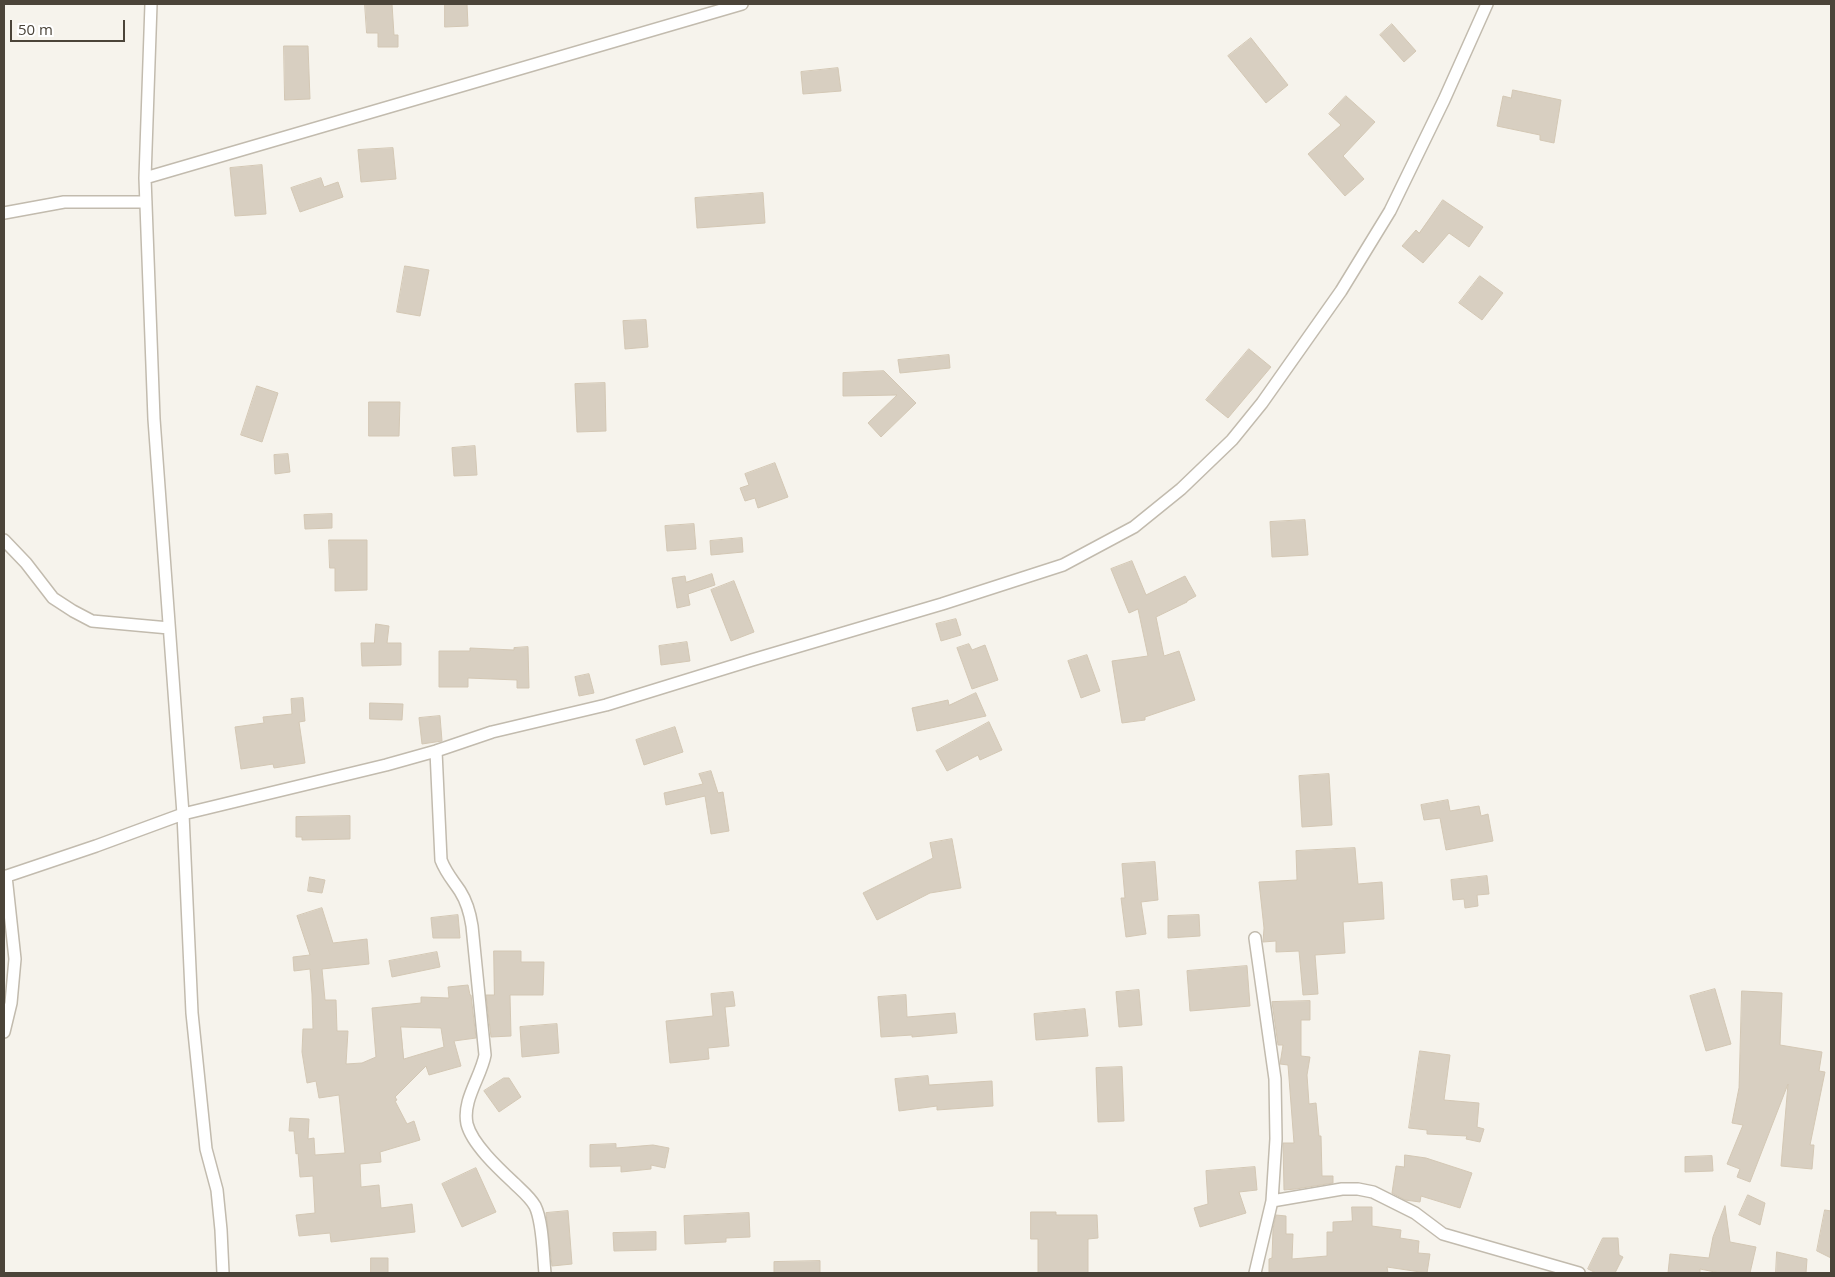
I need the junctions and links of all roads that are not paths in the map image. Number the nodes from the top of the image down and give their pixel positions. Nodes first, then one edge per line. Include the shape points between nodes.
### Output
1 (151, 4) edge
2 (742, 4) edge
3 (1487, 4) edge
4 (144, 178) junction
5 (146, 202) junction
6 (4, 213) edge
7 (4, 540) edge
8 (169, 628) junction
9 (436, 751) junction
10 (183, 814) junction
11 (5, 877) edge
12 (1255, 938) dead end
13 (4, 1032) edge
14 (1272, 1201) junction
15 (223, 1273) edge
16 (545, 1273) edge
17 (1255, 1273) edge
18 (1579, 1273) edge

1 - 4 street
2 - 4 street
3 - 9 street via 1390,211 1341,291 1232,440 1181,489 1134,527 1064,565 606,706 492,732
4 - 5 street
5 - 6 street via 64,202
5 - 8 street via 154,419
7 - 8 street via 53,598 73,611 92,621
8 - 10 street
9 - 10 street
9 - 16 street via 441,860 446,874 461,892 472,926 485,1055 467,1104 467,1124 476,1142 535,1206
10 - 11 street
10 - 15 street via 192,1013 206,1149 217,1190
11 - 13 street via 15,959
12 - 14 street via 1275,1079
14 - 17 street
14 - 18 street via 1342,1189 1373,1192 1416,1213 1442,1234

